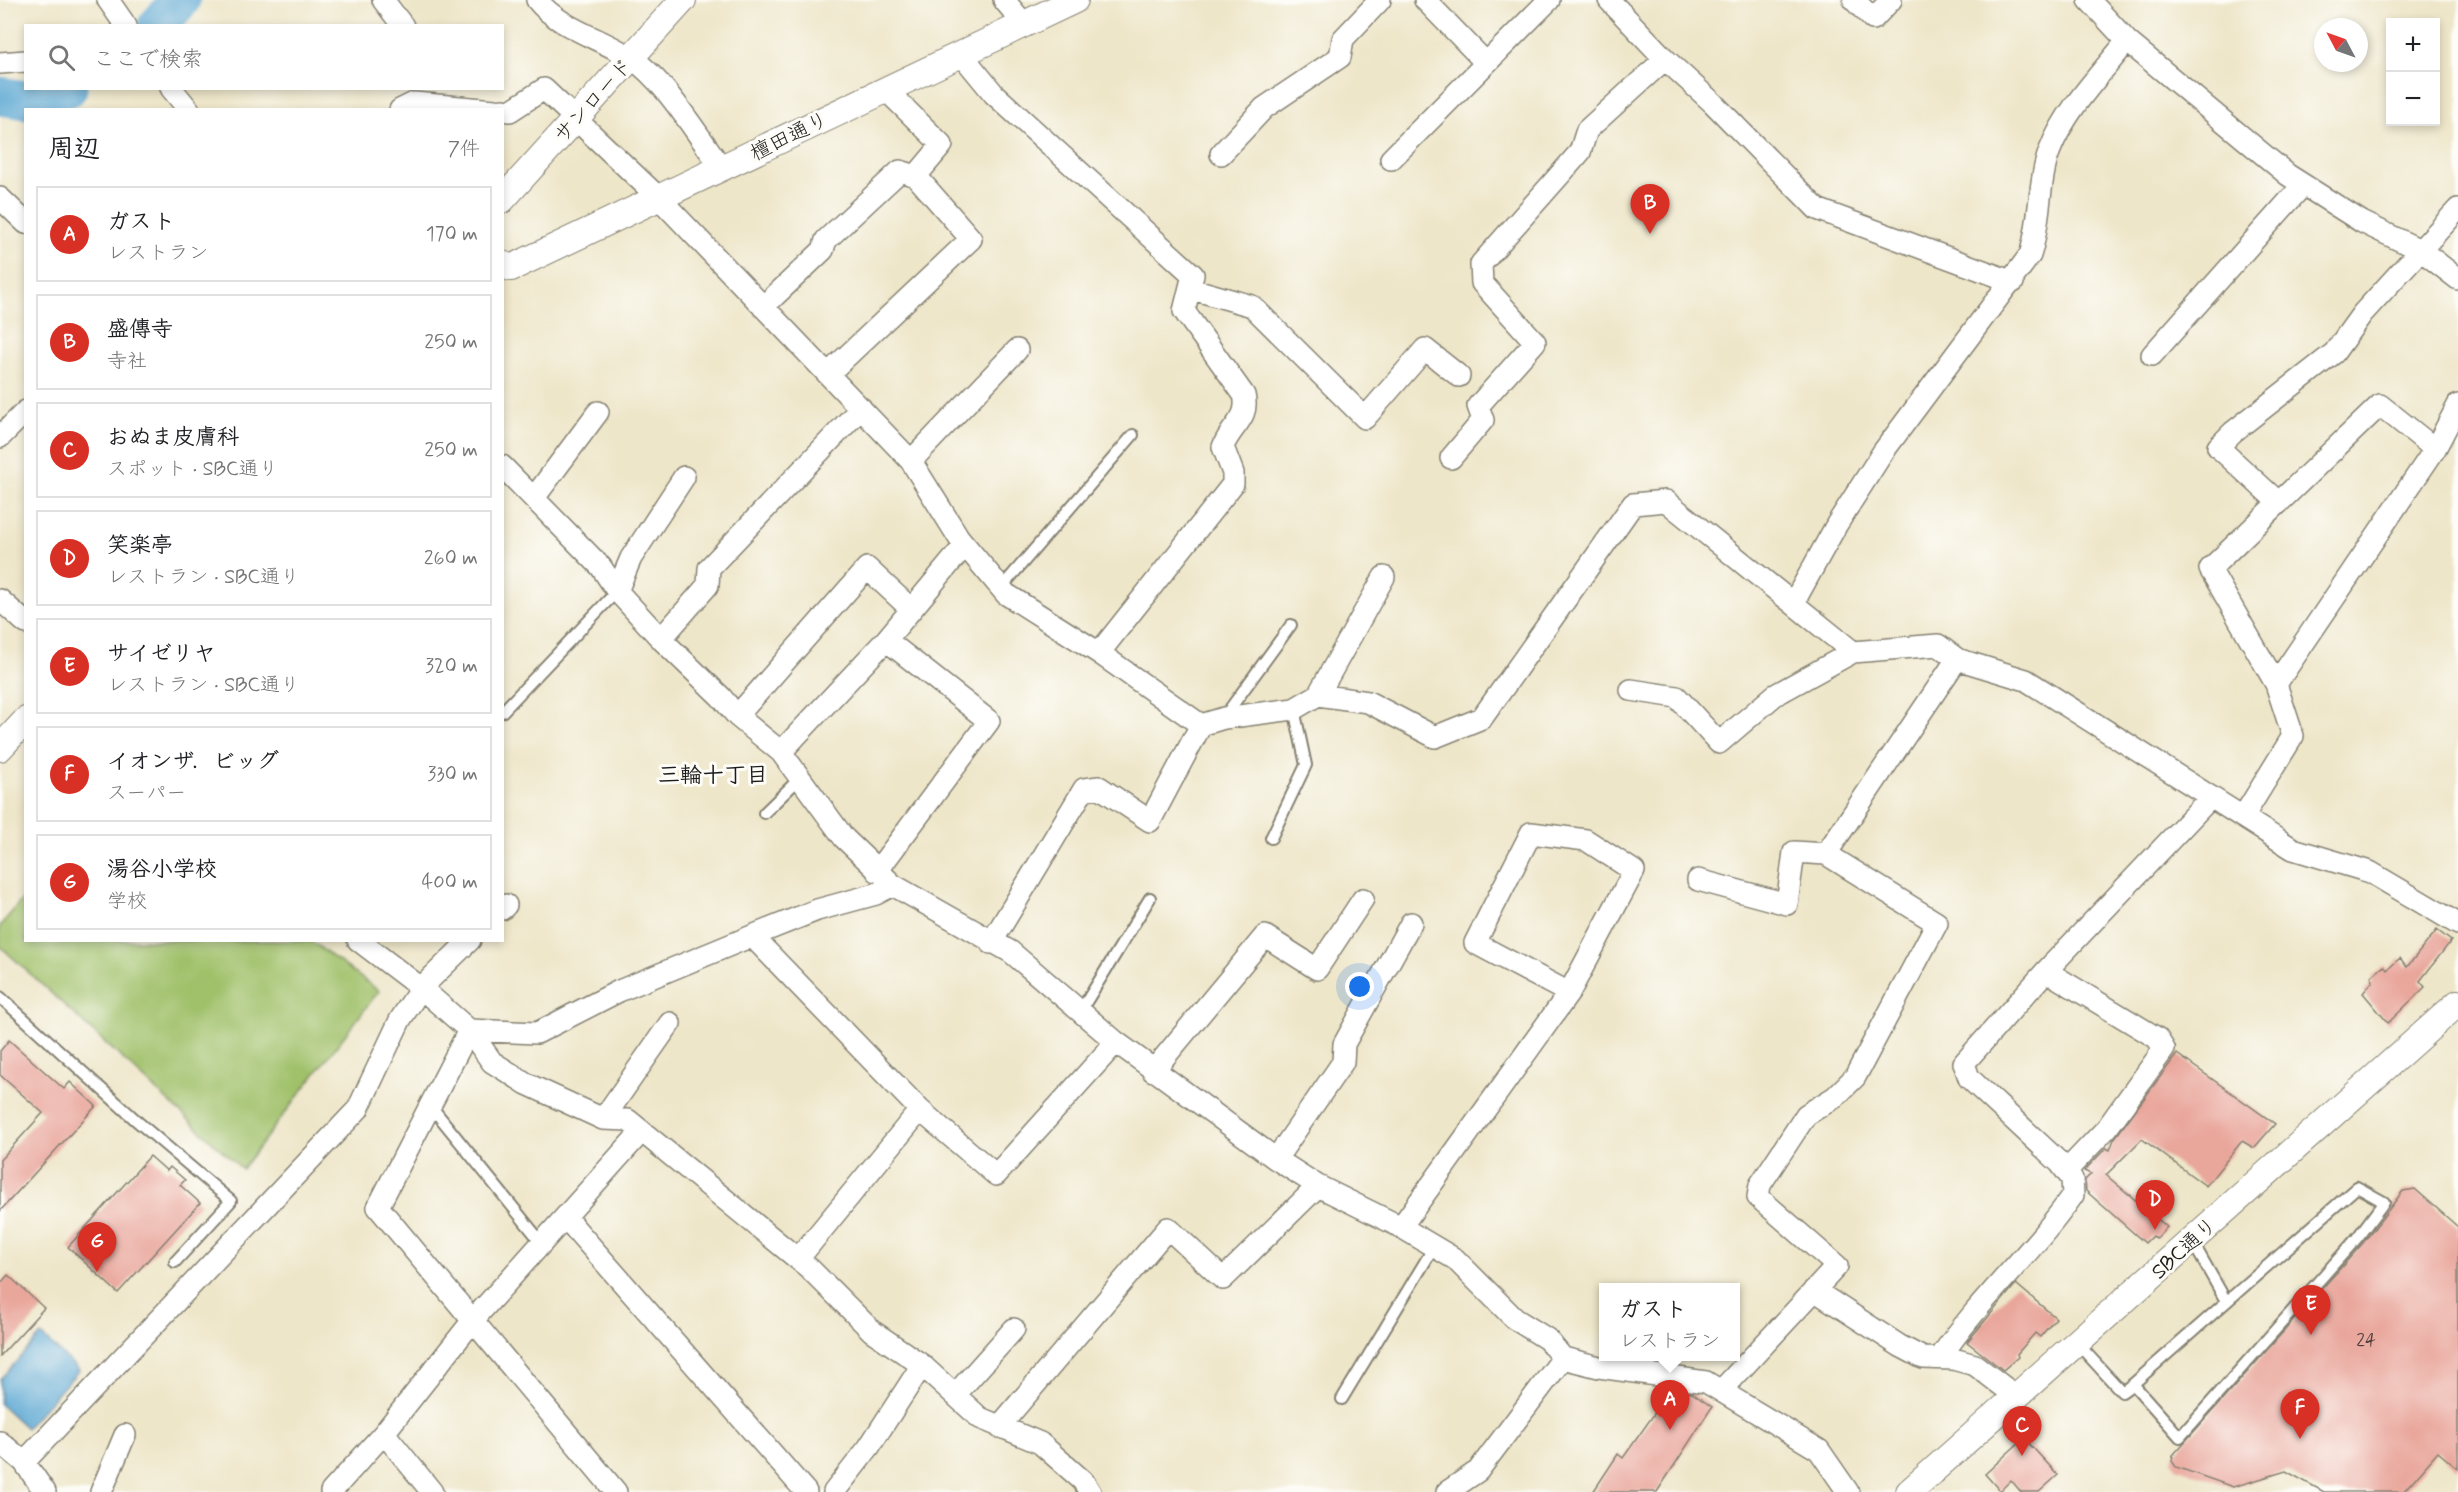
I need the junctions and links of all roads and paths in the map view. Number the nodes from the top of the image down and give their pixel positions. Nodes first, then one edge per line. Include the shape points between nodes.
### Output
1 (383, 0) edge
2 (537, 0) edge
3 (1004, 0) edge
4 (1075, 0) edge
5 (1380, 0) edge
6 (1425, 0) edge
7 (1549, 0) edge
8 (1609, 0) edge
9 (1854, 0) edge
10 (1891, 0) edge
11 (2089, 0) edge
12 (676, 2) edge
13 (401, 24) edge
14 (1024, 24) junction
15 (2127, 41) junction
16 (962, 55) junction
17 (631, 58) junction
18 (1665, 59) junction
19 (24, 61) edge
20 (0, 63) edge
21 (1486, 63) junction
22 (885, 89) junction
23 (173, 90) edge
24 (433, 90) edge
25 (407, 106) edge
26 (187, 108) edge
27 (451, 108) edge
28 (504, 110) edge
29 (577, 118) junction
30 (1221, 154) dead end
31 (1391, 159) dead end
32 (722, 168) junction
33 (916, 176) junction
34 (2303, 184) junction
35 (0, 198) edge
36 (504, 198) edge
37 (659, 198) junction
38 (2458, 209) edge
39 (24, 221) edge
40 (2422, 251) junction
41 (504, 265) edge
42 (2458, 279) edge
43 (2013, 282) junction
44 (1192, 289) junction
45 (763, 307) junction
46 (1017, 350) dead end
47 (2152, 355) dead end
48 (828, 374) junction
49 (1459, 376) dead end
50 (2458, 405) edge
51 (861, 408) junction
52 (598, 412) dead end
53 (1133, 435) dead end
54 (2436, 449) junction
55 (1451, 458) dead end
56 (911, 460) junction
57 (504, 468) edge
58 (684, 477) dead end
59 (534, 498) junction
60 (2279, 503) junction
61 (965, 545) junction
62 (1384, 577) dead end
63 (1001, 588) junction
64 (618, 591) junction
65 (0, 600) edge
66 (1794, 602) junction
67 (911, 609) junction
68 (24, 621) edge
69 (1291, 625) dead end
70 (661, 639) junction
71 (886, 640) junction
72 (1853, 652) junction
73 (1099, 653) junction
74 (1957, 659) junction
75 (2276, 684) junction
76 (1631, 690) dead end
77 (1318, 694) junction
78 (1294, 709) junction
79 (504, 710) edge
80 (737, 716) junction
81 (1224, 718) junction
82 (24, 722) edge
83 (1201, 725) junction
84 (0, 748) edge
85 (781, 752) junction
86 (800, 778) junction
87 (2211, 797) junction
88 (764, 813) dead end
89 (2243, 817) junction
90 (1271, 838) dead end
91 (1826, 854) junction
92 (877, 871) junction
93 (1698, 880) dead end
94 (893, 885) junction
95 (1150, 898) dead end
96 (1364, 899) dead end
97 (1411, 923) dead end
98 (2458, 924) edge
99 (752, 936) junction
100 (361, 942) edge
101 (468, 942) edge
102 (991, 943) junction
103 (2046, 971) junction
104 (421, 988) junction
105 (1569, 993) junction
106 (0, 997) edge
107 (2458, 1004) edge
108 (1080, 1012) junction
109 (670, 1023) dead end
110 (469, 1030) junction
111 (1116, 1042) junction
112 (1153, 1071) junction
113 (430, 1105) junction
114 (920, 1110) junction
115 (603, 1119) junction
116 (641, 1132) junction
117 (1276, 1159) junction
118 (2066, 1171) junction
119 (1318, 1186) junction
120 (565, 1217) junction
121 (1401, 1227) junction
122 (2192, 1241) junction
123 (542, 1243) junction
124 (1434, 1247) junction
125 (798, 1259) junction
126 (175, 1262) dead end
127 (1814, 1290) junction
128 (2226, 1301) junction
129 (474, 1319) junction
130 (1014, 1329) dead end
131 (2078, 1344) junction
132 (1563, 1358) junction
133 (1940, 1358) junction
134 (922, 1365) junction
135 (2133, 1384) junction
136 (1721, 1391) junction
137 (955, 1395) junction
138 (2017, 1397) junction
139 (1342, 1399) dead end
140 (999, 1427) junction
141 (384, 1433) junction
142 (125, 1435) dead end
143 (0, 1442) edge
144 (24, 1462) junction
145 (45, 1492) edge
146 (101, 1492) edge
147 (331, 1492) edge
148 (432, 1492) edge
149 (615, 1492) edge
150 (806, 1492) edge
151 (834, 1492) edge
152 (1090, 1492) edge
153 (1447, 1492) edge
154 (1848, 1492) edge
155 (1909, 1492) edge

1 - 13 street
2 - 17 street via 548,13
3 - 14 street
4 - 14 street, 檀田通り
5 - 30 street via 1343,39 1340,57 1264,108
6 - 21 street
7 - 21 street
8 - 18 street
9 - 10 street via 1873,19
11 - 15 street
12 - 17 street, サンロード
14 - 16 street, 檀田通り
15 - 34 street
15 - 43 street via 2068,115 2049,152 2035,240
16 - 22 street, 檀田通り
16 - 44 street via 994,94 1193,275
17 - 29 street, サンロード
17 - 32 street via 652,74
18 - 43 street via 1817,209
18 - 55 street via 1587,130 1580,152 1481,264 1482,283 1535,342 1478,406 1484,420
19 - 20 street
21 - 31 street
22 - 32 street, 檀田通り
22 - 33 street via 942,145
23 - 26 street
24 - 25 street
25 - 27 street
28 - 29 street via 510,111 544,89
29 - 36 street, サンロード
29 - 37 street
32 - 37 street, 檀田通り
33 - 45 street via 900,171 826,240 823,250
33 - 48 street via 971,239
34 - 40 street via 2362,222
34 - 47 street
35 - 39 street
37 - 41 street, 檀田通り via 511,268
37 - 45 street
38 - 40 street
40 - 42 street
40 - 60 street via 2362,314 2334,353 2218,447
43 - 66 street via 1883,452
44 - 49 street via 1252,306 1365,418 1425,349
44 - 73 street via 1184,311 1244,395 1247,407 1223,447 1233,484
45 - 48 street
46 - 56 street
48 - 51 street
50 - 54 street
51 - 56 street
51 - 70 street via 709,568 708,585
52 - 59 street
53 - 63 lane
54 - 60 street via 2380,405
54 - 75 street
56 - 61 street
57 - 59 street
58 - 64 street via 630,558
59 - 64 street via 601,567
60 - 75 street via 2210,569
61 - 63 street
61 - 67 street
62 - 77 street
63 - 73 street
64 - 70 street
64 - 79 lane
65 - 68 street
66 - 72 street
66 - 77 street via 1666,501 1633,504 1482,718 1435,737 1368,702
67 - 71 street
67 - 80 street via 867,568
69 - 81 lane
70 - 80 street
71 - 85 street
71 - 92 street via 989,721
72 - 74 street via 1938,645
72 - 76 street via 1775,695 1719,742 1677,697
73 - 83 street
74 - 87 street via 2026,680
74 - 91 street
75 - 89 street via 2293,736
77 - 78 street
78 - 81 street
78 - 90 lane via 1306,765
80 - 85 street
81 - 83 street
82 - 84 street
83 - 102 street via 1150,821 1099,787 1084,789
85 - 86 street
86 - 88 lane
86 - 92 street via 844,838
87 - 89 street
87 - 103 street
89 - 98 street via 2293,849 2370,872
91 - 93 street via 1794,852 1786,904
91 - 127 street via 1937,923 1855,1077 1835,1097 1806,1115 1760,1185 1758,1197 1837,1266
92 - 94 street
94 - 99 street
94 - 102 street
95 - 108 lane
96 - 112 street via 1317,969 1264,936
97 - 117 street via 1344,1044 1343,1062
99 - 110 street via 619,991 537,1033
99 - 114 street
100 - 104 street
101 - 104 street
102 - 108 street via 1011,952
103 - 118 street via 1964,1063 1969,1078
103 - 118 street via 2157,1038 2164,1049 2107,1128
104 - 110 street
104 - 144 street via 400,1020 358,1109
105 - 105 street via 1634,871 1586,840 1531,833 1475,943
105 - 121 street
106 - 126 lane via 231,1201
107 - 122 street, SBC通り
108 - 111 street
109 - 115 street
110 - 113 street
110 - 115 street via 492,1062 527,1084
111 - 112 street
111 - 114 street via 996,1175
112 - 117 street
113 - 123 lane
113 - 129 street via 378,1207
114 - 125 street
115 - 116 street via 628,1120
116 - 120 street
116 - 125 street
117 - 119 street
118 - 133 street via 2072,1179 2073,1196
119 - 121 street
119 - 140 street via 1223,1279 1168,1228
120 - 123 street
120 - 150 street
121 - 124 street
122 - 128 lane
122 - 131 street, SBC通り
123 - 129 street
124 - 132 street via 1455,1258 1515,1319 1547,1339
124 - 139 lane
125 - 134 street via 872,1331
127 - 133 street via 1900,1346 1923,1358
127 - 136 street
128 - 135 lane
128 - 135 lane via 2357,1187 2384,1202 2357,1238 2180,1437
129 - 141 street
129 - 149 street
130 - 137 street
131 - 135 lane via 2122,1392
131 - 138 street, SBC通り
132 - 136 street via 1599,1368 1706,1382
132 - 153 street via 1478,1471
133 - 138 street via 1975,1365
134 - 137 street
134 - 151 street via 869,1447
136 - 154 street via 1820,1450
137 - 140 street via 980,1418
138 - 155 street, SBC通り
140 - 152 street via 1040,1443
141 - 147 street
141 - 148 street
142 - 146 street
143 - 144 street
144 - 145 street

